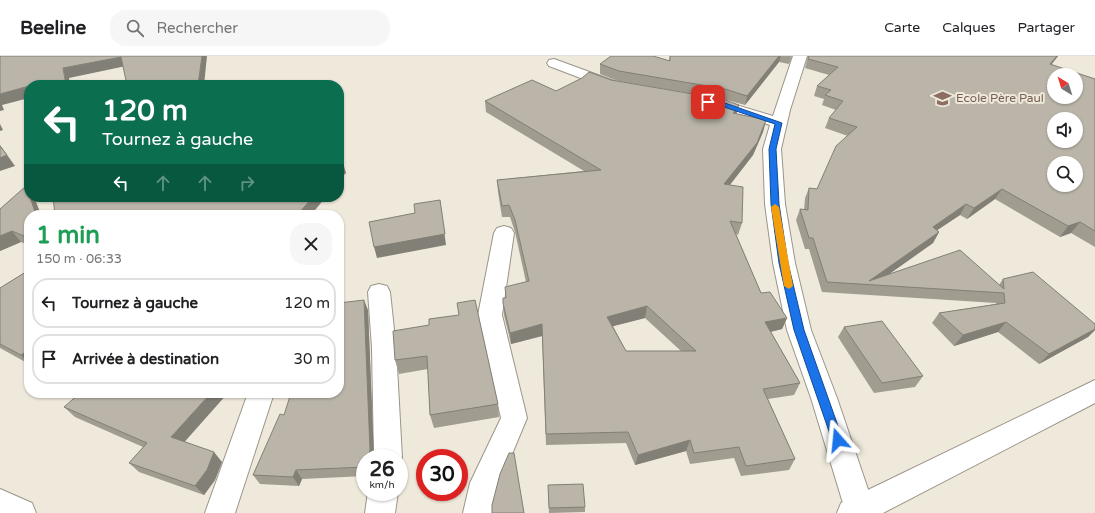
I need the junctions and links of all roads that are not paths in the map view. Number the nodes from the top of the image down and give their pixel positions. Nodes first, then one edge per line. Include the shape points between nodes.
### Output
1 (800, 56) edge
2 (554, 63) dead end
3 (629, 88) edge
4 (693, 99) edge
5 (779, 123) junction
6 (504, 233) dead end
7 (379, 292) dead end
8 (1095, 391) edge
9 (259, 398) edge
10 (388, 449) edge
11 (382, 501) edge
12 (0, 503) edge
13 (856, 512) edge
14 (21, 513) edge
15 (220, 513) edge
16 (380, 513) edge
17 (478, 513) edge

1 - 5 main road
2 - 3 main road via 615,86
4 - 5 main road via 723,105
5 - 13 main road via 772,149 775,204 784,263 799,330 824,398
6 - 17 main road via 490,315 514,418 485,483
7 - 10 main road
8 - 13 main road
9 - 15 main road
11 - 16 main road
12 - 14 main road

